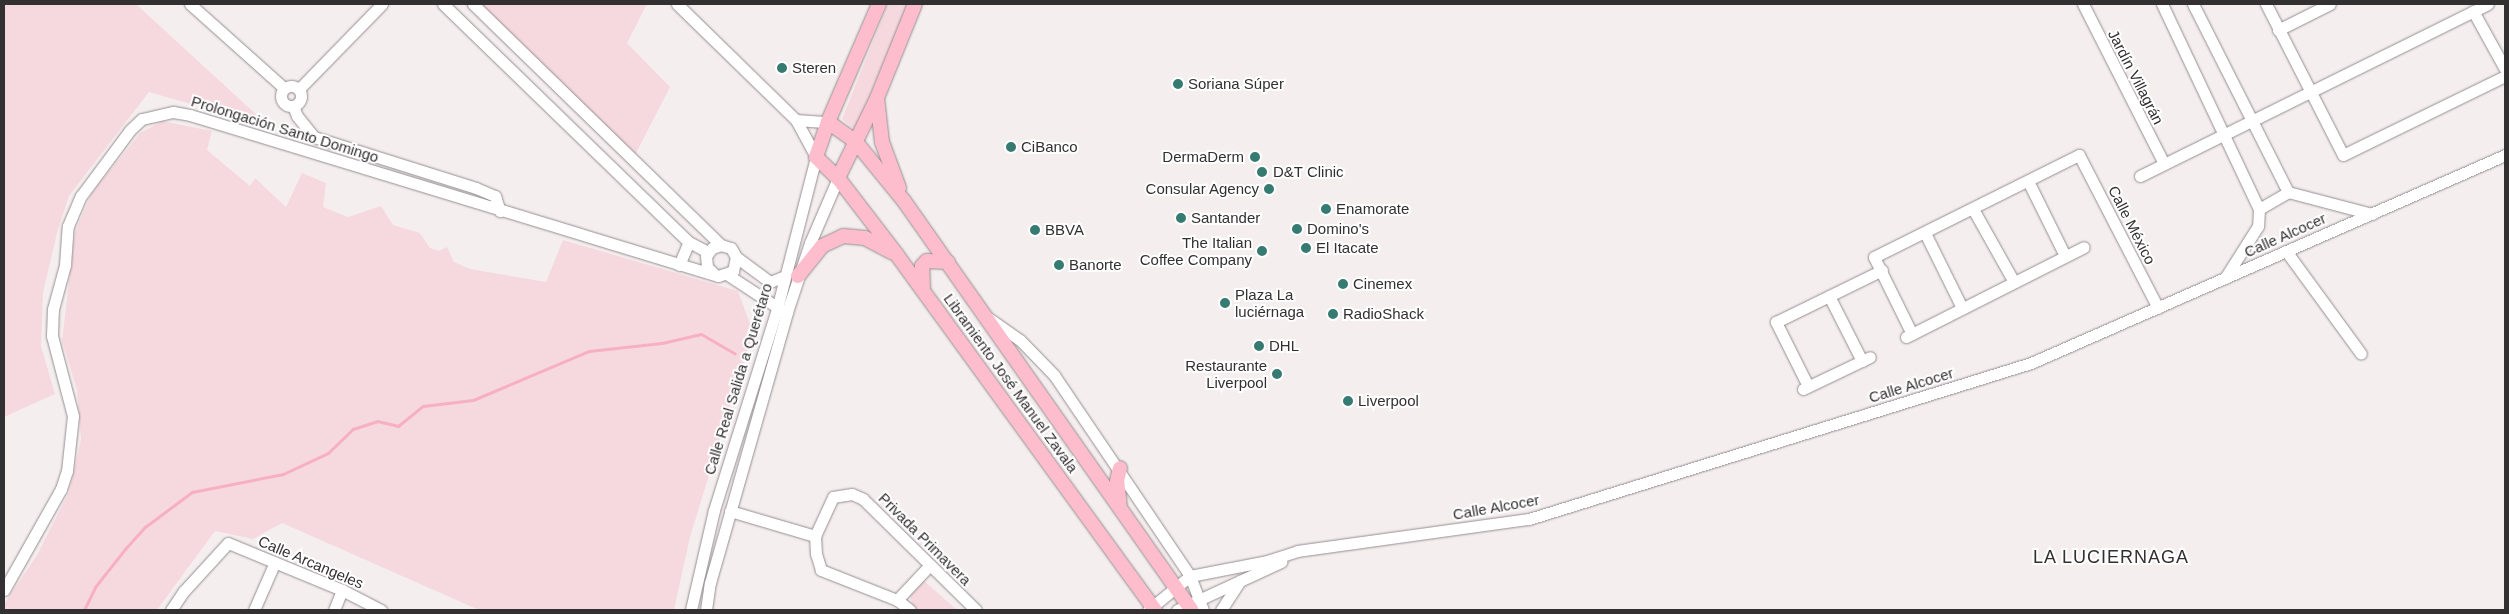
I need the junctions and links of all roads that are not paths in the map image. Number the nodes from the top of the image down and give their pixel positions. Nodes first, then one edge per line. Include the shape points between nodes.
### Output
1 (190, 4) edge
2 (382, 4) edge
3 (443, 4) edge
4 (473, 4) edge
5 (678, 4) edge
6 (879, 4) edge
7 (915, 4) edge
8 (2083, 4) edge
9 (2162, 4) edge
10 (2193, 4) edge
11 (2266, 4) edge
12 (2330, 4) edge
13 (2488, 4) edge
14 (2473, 10) junction
15 (2278, 30) junction
16 (2505, 69) edge
17 (2505, 76) edge
18 (284, 88) junction
19 (299, 89) junction
20 (2308, 90) junction
21 (876, 98) junction
22 (293, 106) junction
23 (796, 120) junction
24 (2253, 120) junction
25 (828, 122) junction
26 (2225, 132) junction
27 (855, 141) junction
28 (2505, 155) edge
29 (816, 157) junction
30 (2164, 164) junction
31 (2140, 176) dead end
32 (838, 178) junction
33 (2028, 181) junction
34 (2288, 192) junction
35 (904, 201) junction
36 (1974, 209) junction
37 (2259, 209) junction
38 (500, 211) junction
39 (2372, 214) junction
40 (1926, 233) junction
41 (689, 242) junction
42 (721, 245) junction
43 (2084, 247) dead end
44 (2286, 251) junction
45 (707, 254) junction
46 (897, 255) junction
47 (2065, 256) junction
48 (736, 257) junction
49 (948, 262) junction
50 (685, 267) junction
51 (1882, 270) junction
52 (714, 274) junction
53 (728, 275) junction
54 (792, 276) junction
55 (2225, 278) junction
56 (2014, 282) junction
57 (924, 291) junction
58 (1829, 296) junction
59 (1962, 308) junction
60 (2158, 308) junction
61 (782, 310) junction
62 (986, 316) junction
63 (2361, 354) dead end
64 (1120, 468) junction
65 (730, 511) junction
66 (1120, 511) junction
67 (815, 536) junction
68 (1297, 551) junction
69 (275, 562) junction
70 (930, 565) junction
71 (1190, 576) junction
72 (1240, 581) junction
73 (1175, 586) junction
74 (4, 590) edge
75 (342, 590) junction
76 (897, 600) junction
77 (1191, 607) edge
78 (1152, 609) edge
79 (171, 610) edge
80 (254, 610) edge
81 (334, 610) edge
82 (381, 610) edge
83 (691, 610) edge
84 (706, 610) edge
85 (910, 610) edge
86 (976, 610) edge
87 (1221, 610) edge

1 - 18 street
2 - 19 street
3 - 41 street
4 - 42 street
5 - 23 street
6 - 25 main road
7 - 21 main road
8 - 30 street, Jardín Villagrán
9 - 26 street
10 - 24 street
11 - 15 street
12 - 15 street
13 - 14 street
14 - 16 street
14 - 20 street
15 - 20 street
17 - 20 street via 2343,155
18 - 19 street via 294,86
18 - 22 street via 281,98
19 - 22 street via 301,99
20 - 24 street
21 - 27 main road
21 - 35 main road via 882,142
22 - 38 street via 314,137 476,188 495,196
23 - 25 street
23 - 29 street
24 - 26 street
24 - 34 street
25 - 27 main road
25 - 29 main road
26 - 30 street
26 - 37 street
27 - 32 main road
27 - 35 main road
28 - 39 street, Calle Alcocer
29 - 32 main road, Libramiento José Manuel Zavala
29 - 54 street, Calle Real Salida a Querétaro
30 - 31 street
32 - 46 main road, Libramiento José Manuel Zavala
32 - 54 street, Calle Real Salida a Querétaro
33 - 36 street
33 - 47 street
33 - 60 street, Calle México via 2079,155
34 - 37 street
34 - 39 street
35 - 49 main road, Libramiento José Manuel Zavala
36 - 40 street
36 - 56 street
37 - 55 street via 2258,226
38 - 50 street, Prolongación Santo Domingo
38 - 74 street, Prolongación Santo Domingo via 190,115 173,112 142,119 130,130 81,196 68,226 65,265 53,309 52,336 72,416 69,462 61,489
39 - 44 street, Calle Alcocer
40 - 51 street via 1874,257
40 - 59 street
41 - 45 street
41 - 50 street
42 - 45 street
42 - 48 street via 730,248
43 - 47 street
44 - 55 street, Calle Alcocer
44 - 63 street
45 - 50 street
45 - 52 street via 707,267
46 - 54 main road via 865,238 843,236 822,246
46 - 57 main road, Libramiento José Manuel Zavala
47 - 56 street
48 - 53 street via 736,267
48 - 54 street via 770,282
49 - 57 main road via 928,261 922,266
49 - 62 main road, Libramiento José Manuel Zavala
50 - 52 street, Prolongación Santo Domingo
51 - 58 street
51 - 59 street via 1908,336
52 - 53 street
53 - 61 street
54 - 61 street, Calle Real Salida a Querétaro
55 - 60 street, Calle Alcocer
56 - 59 street
57 - 78 main road, Libramiento José Manuel Zavala
58 - 58 street via 1776,322 1805,388 1866,359
60 - 68 street, Calle Alcocer via 2030,363 1529,519
61 - 65 street, Calle Real Salida a Querétaro
61 - 83 street, Calle Real Salida a Querétaro via 714,510
62 - 64 street via 1020,340 1054,375
62 - 66 main road, Libramiento José Manuel Zavala
64 - 66 main road via 1116,481
64 - 71 street
65 - 67 street
65 - 84 street, Calle Real Salida a Querétaro
66 - 73 main road, Libramiento José Manuel Zavala
67 - 70 street, Privada Primavera via 833,496 852,494 863,499
67 - 76 street via 816,554 822,570
68 - 71 street, Calle Alcocer via 1266,561
68 - 72 street, Calle Alcocer via 1276,565
69 - 75 street, Calle Arcangeles
69 - 79 street, Calle Arcangeles via 228,543
69 - 80 street
70 - 76 street
70 - 86 street, Privada Primavera
71 - 73 street, Calle Alcocer
71 - 77 street
72 - 77 street, Calle Alcocer
72 - 87 street
73 - 77 main road, Libramiento José Manuel Zavala
73 - 78 street, Calle Alcocer
75 - 81 street
75 - 82 street, Calle Arcangeles
76 - 85 street

